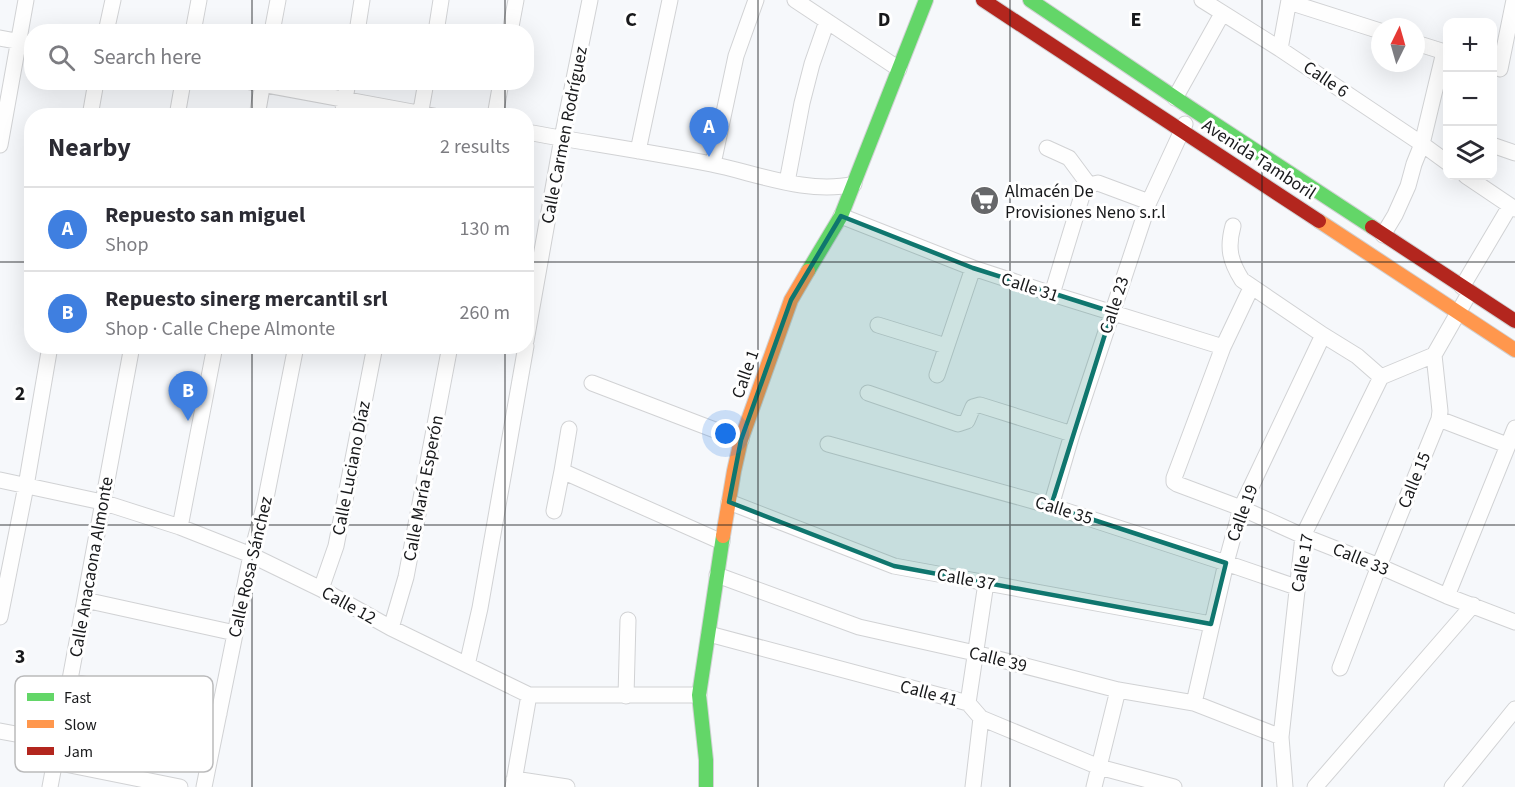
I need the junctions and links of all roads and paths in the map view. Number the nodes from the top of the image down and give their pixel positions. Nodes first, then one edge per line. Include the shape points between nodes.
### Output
1 (26, 0) edge
2 (113, 0) edge
3 (199, 0) edge
4 (278, 0) edge
5 (362, 0) edge
6 (441, 0) edge
7 (516, 0) edge
8 (590, 0) edge
9 (670, 0) edge
10 (756, 0) edge
11 (795, 0) edge
12 (926, 0) edge
13 (983, 0) edge
14 (1030, 0) edge
15 (1202, 0) edge
16 (1514, 0) edge
17 (1289, 1) edge
18 (1222, 14) junction
19 (827, 21) junction
20 (25, 24) edge
21 (108, 24) edge
22 (194, 24) edge
23 (274, 24) edge
24 (358, 24) edge
25 (437, 24) edge
26 (512, 24) edge
27 (1371, 28) edge
28 (0, 38) edge
29 (24, 43) edge
30 (1425, 46) edge
31 (24, 47) edge
32 (1280, 48) junction
33 (1443, 51) edge
34 (1443, 64) edge
35 (1497, 64) edge
36 (1497, 68) edge
37 (899, 69) junction
38 (1515, 75) edge
39 (95, 90) edge
40 (182, 90) edge
41 (258, 90) edge
42 (294, 90) edge
43 (347, 90) edge
44 (426, 90) edge
45 (500, 90) edge
46 (1175, 98) junction
47 (345, 100) junction
48 (91, 108) edge
49 (178, 108) edge
50 (257, 108) edge
51 (344, 108) edge
52 (388, 108) edge
53 (425, 108) edge
54 (496, 108) edge
55 (1192, 109) junction
56 (1182, 130) junction
57 (534, 133) edge
58 (562, 138) junction
59 (1422, 144) junction
60 (0, 145) edge
61 (1497, 147) edge
62 (1047, 148) dead end
63 (638, 151) junction
64 (1515, 153) edge
65 (1443, 159) edge
66 (713, 164) junction
67 (1472, 180) edge
68 (787, 182) junction
69 (854, 184) junction
70 (1089, 185) junction
71 (1149, 202) junction
72 (1512, 208) edge
73 (841, 216) junction
74 (1233, 226) dead end
75 (1383, 235) junction
76 (973, 268) junction
77 (1251, 288) junction
78 (1466, 289) junction
79 (1052, 294) junction
80 (534, 296) edge
81 (1112, 312) junction
82 (1458, 312) junction
83 (1515, 321) edge
84 (878, 325) dead end
85 (1323, 335) junction
86 (946, 346) junction
87 (1223, 347) junction
88 (1515, 350) edge
89 (49, 354) edge
90 (130, 354) edge
91 (212, 354) edge
92 (294, 354) edge
93 (373, 354) edge
94 (448, 354) edge
95 (525, 354) edge
96 (1434, 355) junction
97 (937, 375) dead end
98 (1381, 377) junction
99 (592, 383) dead end
100 (868, 393) dead end
101 (1439, 419) junction
102 (1515, 428) edge
103 (569, 429) dead end
104 (1072, 434) junction
105 (741, 440) junction
106 (828, 444) dead end
107 (1507, 445) junction
108 (1508, 464) edge
109 (562, 471) junction
110 (0, 480) edge
111 (26, 486) junction
112 (102, 502) junction
113 (729, 502) junction
114 (1051, 506) junction
115 (1241, 508) junction
116 (554, 511) dead end
117 (180, 527) junction
118 (1303, 536) junction
119 (722, 542) junction
120 (251, 555) junction
121 (1226, 563) junction
122 (1379, 566) junction
123 (717, 574) junction
124 (986, 583) junction
125 (1296, 587) junction
126 (321, 589) junction
127 (1447, 596) junction
128 (84, 600) junction
129 (1473, 605) junction
130 (0, 617) edge
131 (628, 620) dead end
132 (1515, 622) edge
133 (1211, 624) junction
134 (391, 628) junction
135 (235, 633) junction
136 (709, 634) junction
137 (975, 653) junction
138 (467, 665) junction
139 (1340, 668) dead end
140 (71, 676) edge
141 (1118, 690) junction
142 (529, 695) junction
143 (699, 695) junction
144 (626, 696) junction
145 (968, 703) junction
146 (1194, 703) junction
147 (1515, 709) edge
148 (213, 713) edge
149 (219, 714) junction
150 (981, 718) junction
151 (0, 731) edge
152 (15, 734) edge
153 (1281, 737) junction
154 (213, 743) edge
155 (1099, 767) junction
156 (53, 772) edge
157 (105, 772) edge
158 (207, 772) edge
159 (513, 783) edge
160 (50, 787) edge
161 (180, 787) edge
162 (204, 787) edge
163 (567, 787) edge
164 (706, 787) edge
165 (973, 787) edge
166 (1094, 787) edge
167 (1174, 787) edge
168 (1285, 787) edge
169 (1315, 787) edge
170 (1452, 787) edge

1 - 20 street
2 - 21 street
3 - 22 street
4 - 23 street
5 - 24 street
6 - 25 street
7 - 26 street
8 - 58 street, Calle Carmen Rodríguez
9 - 63 street
10 - 66 street via 736,56
11 - 19 street
12 - 37 main road, Calle 1
13 - 56 main road, Avenida Tamboril
14 - 46 main road, Avenida Tamboril
15 - 18 street, Calle 6
16 - 35 street
17 - 27 street
17 - 32 street
18 - 32 street, Calle 6
18 - 46 street
19 - 37 street
19 - 68 street via 802,103
28 - 29 street
30 - 33 street
31 - 60 street
32 - 59 street, Calle 6
34 - 59 street
36 - 38 street
37 - 69 main road, Calle 1
39 - 48 street
40 - 49 street
41 - 50 street
42 - 47 street
43 - 47 street
44 - 53 street
45 - 54 street
46 - 55 main road, Avenida Tamboril
47 - 51 street
47 - 52 street
55 - 56 street, Calle 23
55 - 75 main road, Avenida Tamboril
56 - 71 street, Calle 23
56 - 82 main road, Avenida Tamboril
57 - 58 street
58 - 63 street
58 - 80 street, Calle Carmen Rodríguez
59 - 65 street, Calle 6
59 - 75 street via 1404,198
61 - 64 street
62 - 70 street via 1069,158
63 - 66 street
66 - 68 street
67 - 72 street
68 - 69 street via 825,188
69 - 73 main road, Calle 1
70 - 71 street via 1098,183
70 - 79 street via 1082,194
71 - 81 street, Calle 23
72 - 78 street
73 - 76 street, Calle 31
73 - 105 main road, Calle 1 via 791,300
74 - 77 street via 1229,240 1234,267
75 - 78 main road, Avenida Tamboril
76 - 79 street, Calle 31
76 - 86 street
77 - 85 street
77 - 87 street
78 - 82 street
78 - 83 main road, Avenida Tamboril
79 - 81 street, Calle 31
81 - 87 street, Calle 31
81 - 104 street, Calle 23
82 - 88 main road, Avenida Tamboril
82 - 96 street
84 - 86 street
85 - 98 street
85 - 115 street, Calle 19
86 - 97 street
87 - 115 street, Calle 33 via 1174,482
89 - 111 street
90 - 112 street, Calle Anacaona Almonte
91 - 117 street
92 - 120 street, Calle Rosa Sánchez
93 - 126 street, Calle Luciano Díaz via 336,546
94 - 134 street, Calle María Esperón via 406,576
95 - 138 street
96 - 98 street
96 - 101 street, Calle 15
98 - 118 street, Calle 17
99 - 105 street
100 - 104 street via 958,424 967,421 973,407 980,405
101 - 107 street
101 - 122 street, Calle 15
102 - 107 street
103 - 109 street
104 - 114 street, Calle 23
105 - 113 main road, Calle 1
106 - 114 street, Calle 35
107 - 108 street
108 - 127 street
109 - 116 street
109 - 119 street
110 - 111 street, Calle 12
111 - 112 street, Calle 12
111 - 130 street
112 - 117 street, Calle 12
112 - 128 street, Calle Anacaona Almonte
113 - 119 main road, Calle 1
113 - 124 street, Calle 37 via 894,566
114 - 121 street, Calle 35
115 - 118 street, Calle 33
115 - 121 street, Calle 19
117 - 120 street, Calle 12
118 - 122 street, Calle 33
118 - 125 street, Calle 17
119 - 123 main road, Calle 1
120 - 126 street, Calle 12
120 - 135 street, Calle Rosa Sánchez
121 - 125 street, Calle 35
121 - 133 street, Calle 19
122 - 127 street, Calle 33
122 - 139 street, Calle 15
123 - 136 main road, Calle 1
123 - 137 street, Calle 39 via 859,627
124 - 133 street, Calle 37
124 - 137 street
125 - 153 street, Calle 17
126 - 134 street, Calle 12
127 - 129 street, Calle 33
128 - 135 street
128 - 140 street, Calle Anacaona Almonte
129 - 132 street, Calle 33
129 - 169 street
131 - 144 street
133 - 146 street, Calle 19
134 - 138 street, Calle 12
135 - 149 street, Calle Rosa Sánchez
136 - 143 main road, Calle 1
136 - 145 street, Calle 41
137 - 141 street, Calle 39
137 - 145 street
138 - 142 street, Calle 12
141 - 146 street, Calle 39
141 - 155 street
142 - 144 street, Calle 12
142 - 159 street
143 - 144 street, Calle 12
143 - 164 main road, Calle 1
145 - 150 street, Calle 41
146 - 153 street, Calle 39
147 - 170 street
148 - 149 street
149 - 154 street, Calle Rosa Sánchez
150 - 155 street, Calle 41
150 - 165 street
151 - 152 street
153 - 168 street, Calle 17
155 - 166 street
155 - 167 street, Calle 41
156 - 160 street, Calle Anacaona Almonte
157 - 161 street
158 - 162 street, Calle Rosa Sánchez
159 - 163 street

